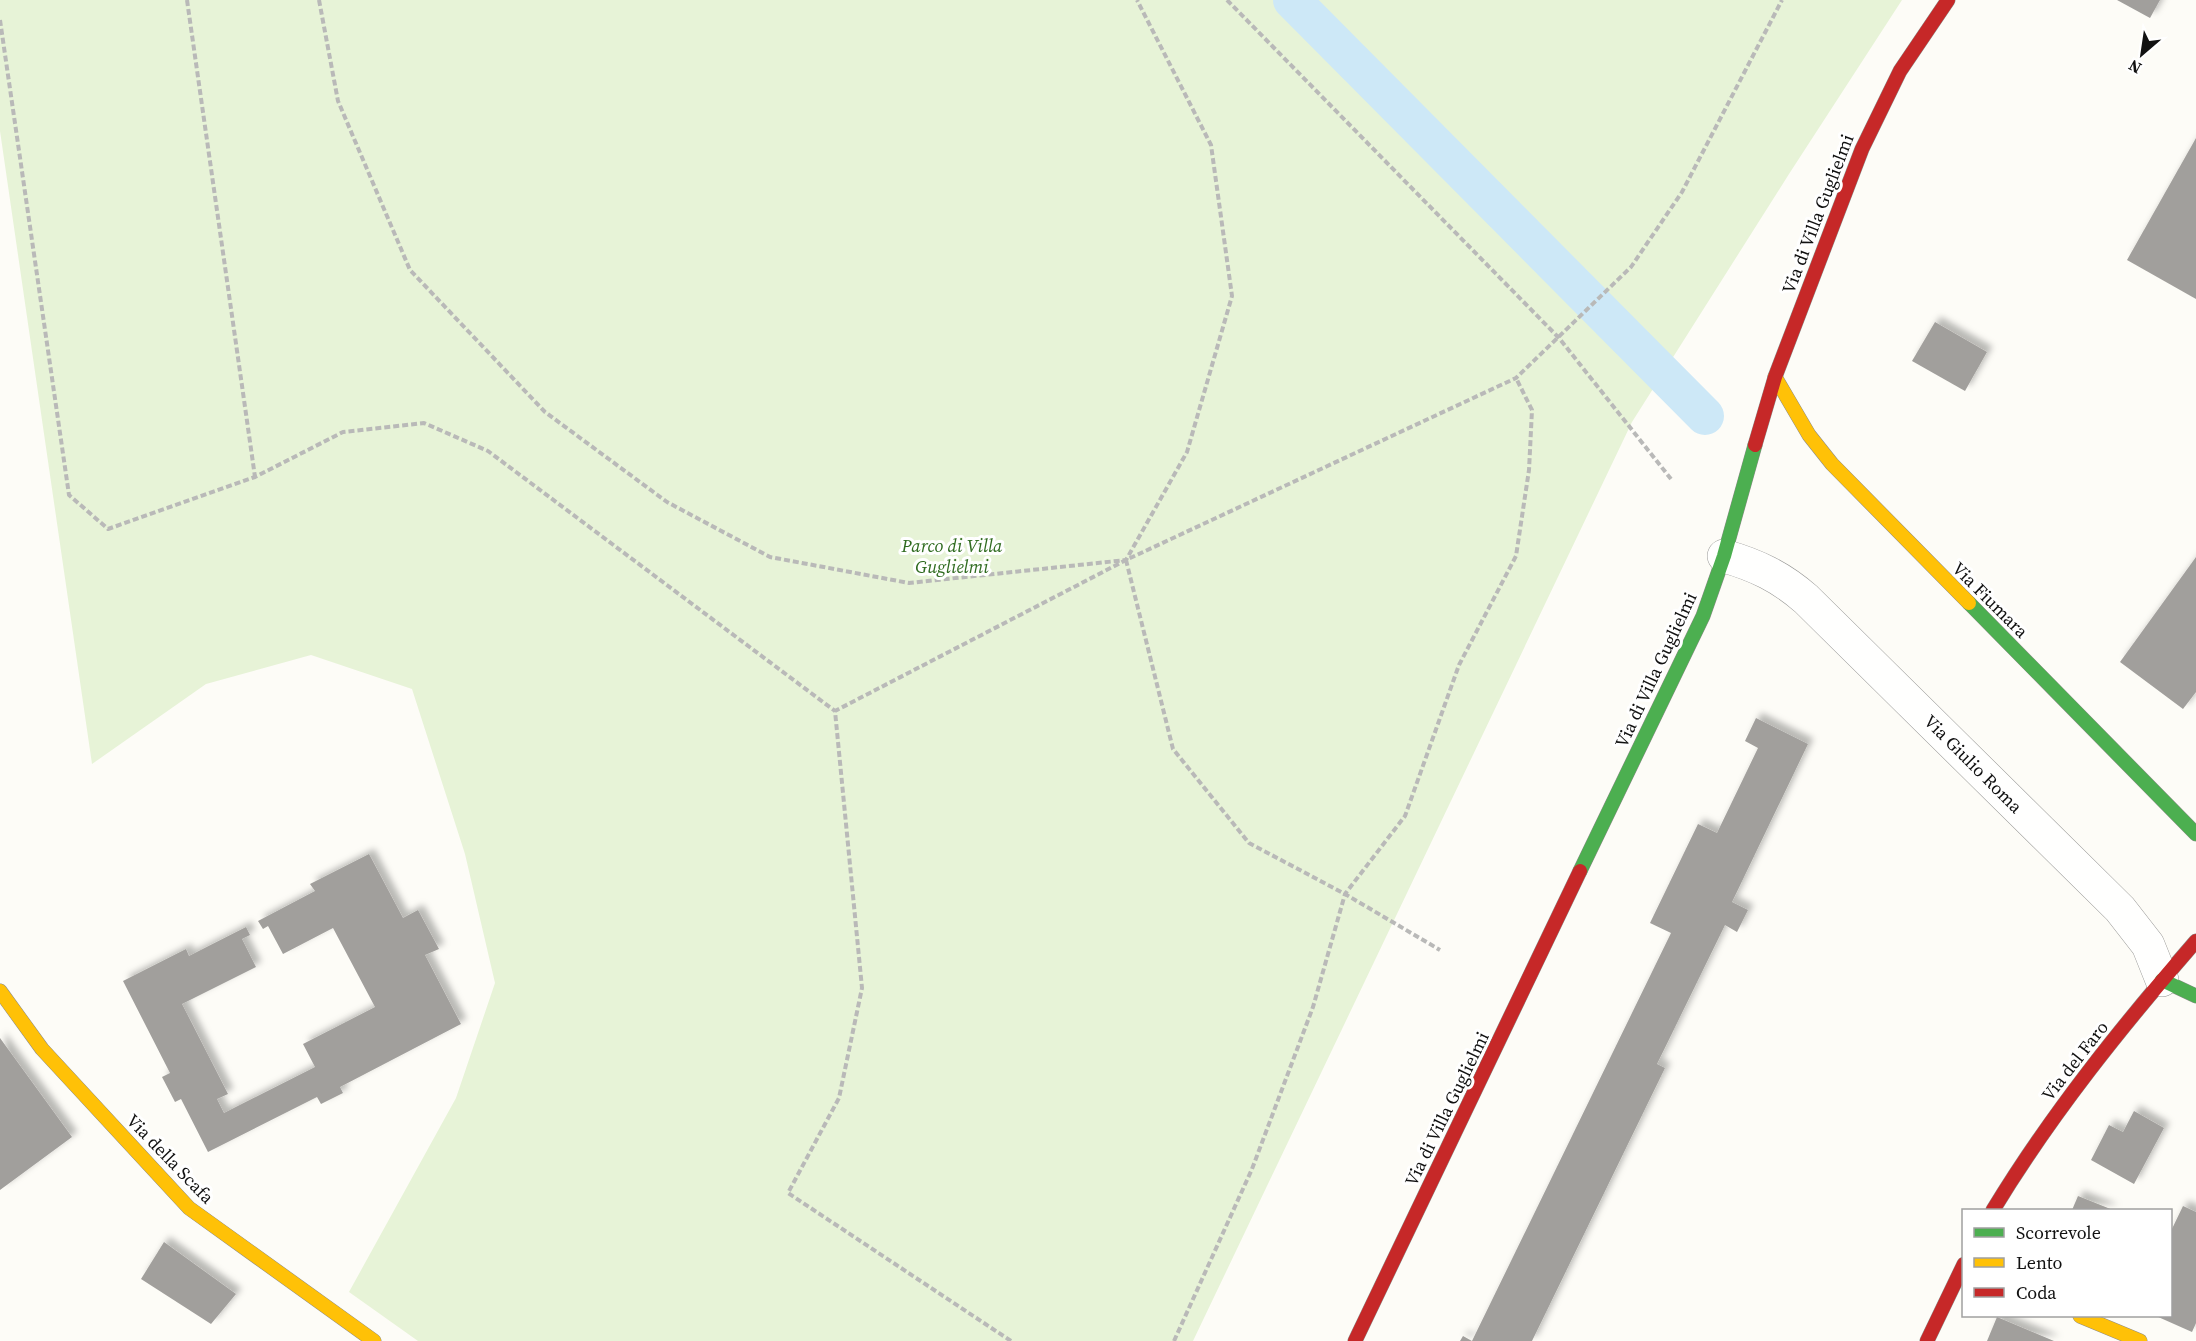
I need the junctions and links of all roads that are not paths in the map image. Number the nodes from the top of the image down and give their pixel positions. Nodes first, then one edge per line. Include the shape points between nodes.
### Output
1 (1948, 0) edge
2 (1774, 377) junction
3 (1724, 556) junction
4 (2196, 834) edge
5 (2196, 941) edge
6 (2162, 980) junction
7 (0, 991) edge
8 (2196, 996) edge
9 (1994, 1209) edge
10 (1962, 1267) edge
11 (2082, 1317) edge
12 (374, 1341) edge
13 (1355, 1341) edge
14 (1928, 1341) edge
15 (2140, 1341) edge

1 - 2 street, Via di Villa Guglielmi via 1910,54 1870,130
2 - 3 street, Via di Villa Guglielmi
2 - 4 street, Via Fiumara via 1809,435 1832,464
3 - 6 street, Via Giulio Roma via 1766,571 1806,599 2120,909 2148,945
3 - 13 street, Via di Villa Guglielmi via 1703,616
5 - 6 street, Via del Faro
6 - 8 street
6 - 9 street, Via del Faro via 2059,1110
7 - 12 street, Via della Scafa via 42,1049 189,1208
10 - 14 street
11 - 15 street

